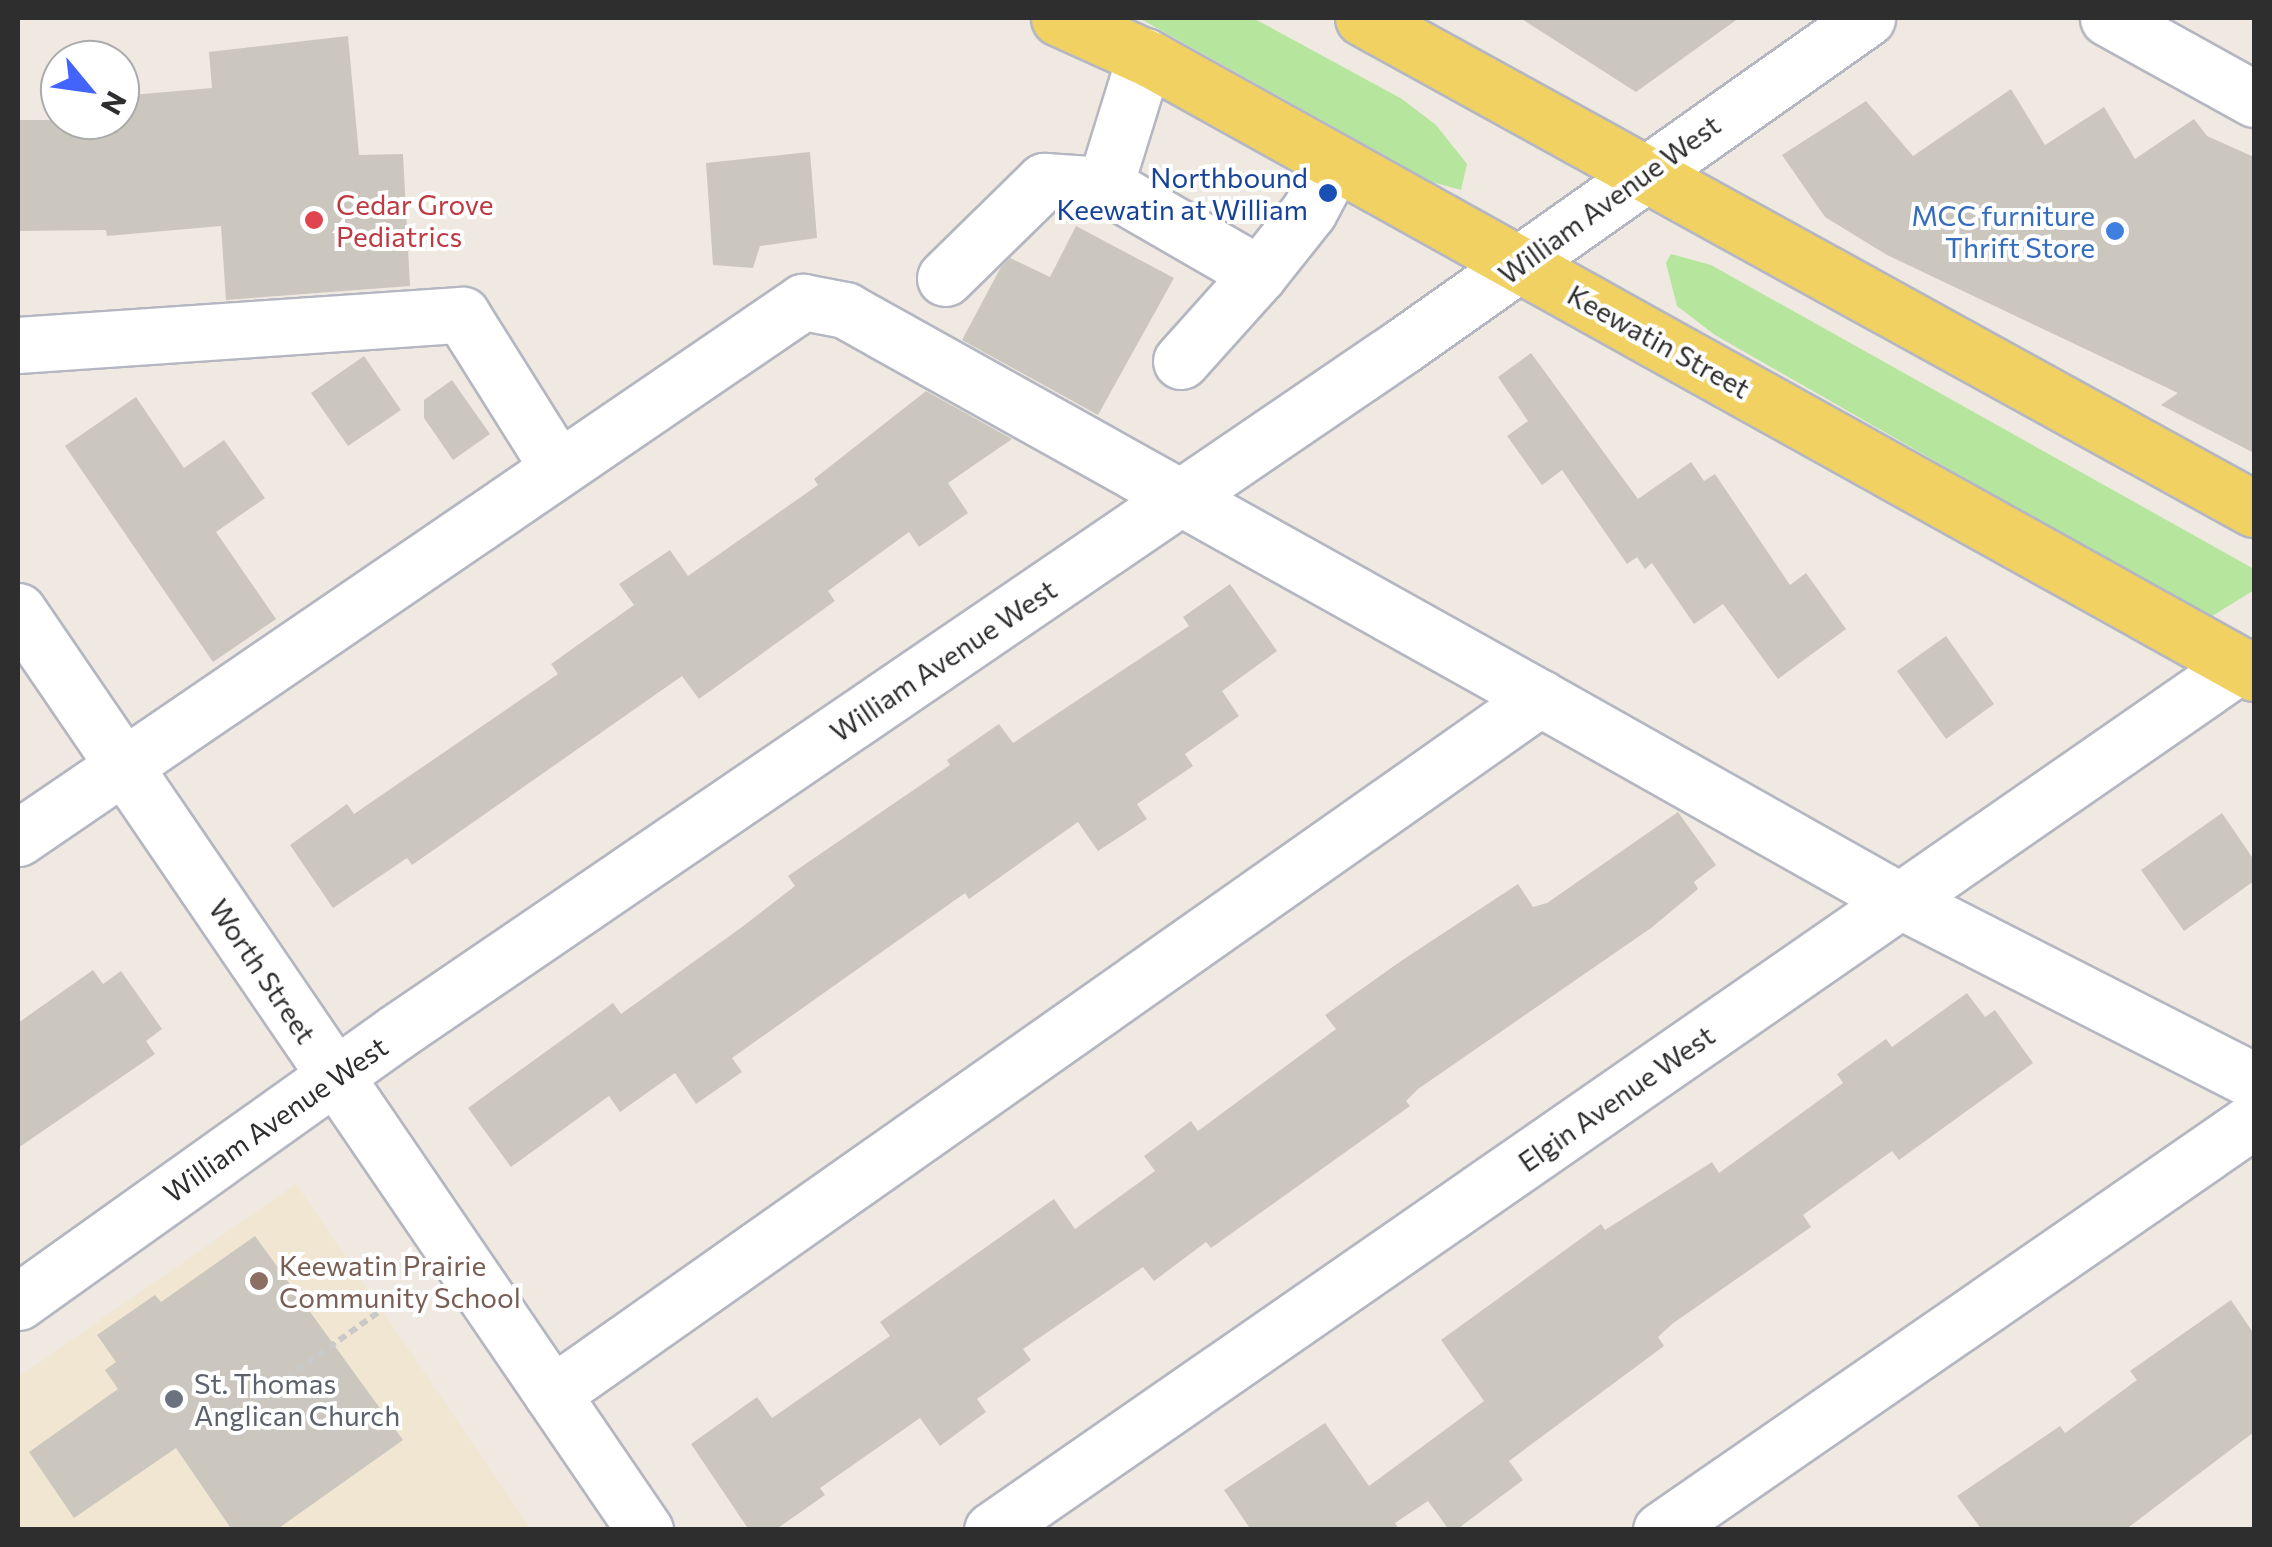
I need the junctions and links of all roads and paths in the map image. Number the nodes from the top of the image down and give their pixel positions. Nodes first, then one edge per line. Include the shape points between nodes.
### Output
1 (1059, 18) edge
2 (1363, 18) edge
3 (1867, 18) edge
4 (2108, 18) edge
5 (1144, 56) junction
6 (2254, 100) edge
7 (1334, 164) junction
8 (1644, 170) junction
9 (1105, 185) junction
10 (1521, 264) junction
11 (1259, 274) junction
12 (945, 278) dead end
13 (18, 345) edge
14 (1182, 361) dead end
15 (558, 468) junction
16 (1180, 498) junction
17 (2254, 509) edge
18 (18, 611) edge
19 (2247, 669) edge
20 (1540, 698) junction
21 (121, 762) junction
22 (18, 838) edge
23 (1901, 901) junction
24 (335, 1076) junction
25 (2254, 1081) edge
26 (2254, 1120) edge
27 (18, 1302) edge
28 (384, 1308) dead end
29 (552, 1394) junction
30 (244, 1408) dead end
31 (645, 1530) edge
32 (992, 1530) edge
33 (1660, 1530) edge

1 - 5 main road, Keewatin Street
2 - 8 main road
3 - 8 street, William Avenue West
4 - 6 street
5 - 7 main road, Keewatin Street
5 - 9 street
7 - 10 main road, Keewatin Street
7 - 11 street via 1310,211
8 - 10 street, William Avenue West
8 - 17 main road
9 - 11 street
9 - 12 street via 1044,181
10 - 16 street, William Avenue West
10 - 19 main road, Keewatin Street
11 - 14 street
13 - 15 street via 462,315
15 - 16 street via 802,302 845,310
15 - 21 street via 183,727
16 - 20 street
16 - 24 street, William Avenue West
18 - 21 street, Worth Street
19 - 23 street, Elgin Avenue West
20 - 23 street
20 - 29 street
21 - 22 street
21 - 24 street, Worth Street
23 - 25 street
23 - 32 street, Elgin Avenue West
24 - 27 street, William Avenue West
24 - 29 street, Worth Street
26 - 33 street
28 - 30 path
29 - 31 street, Worth Street

